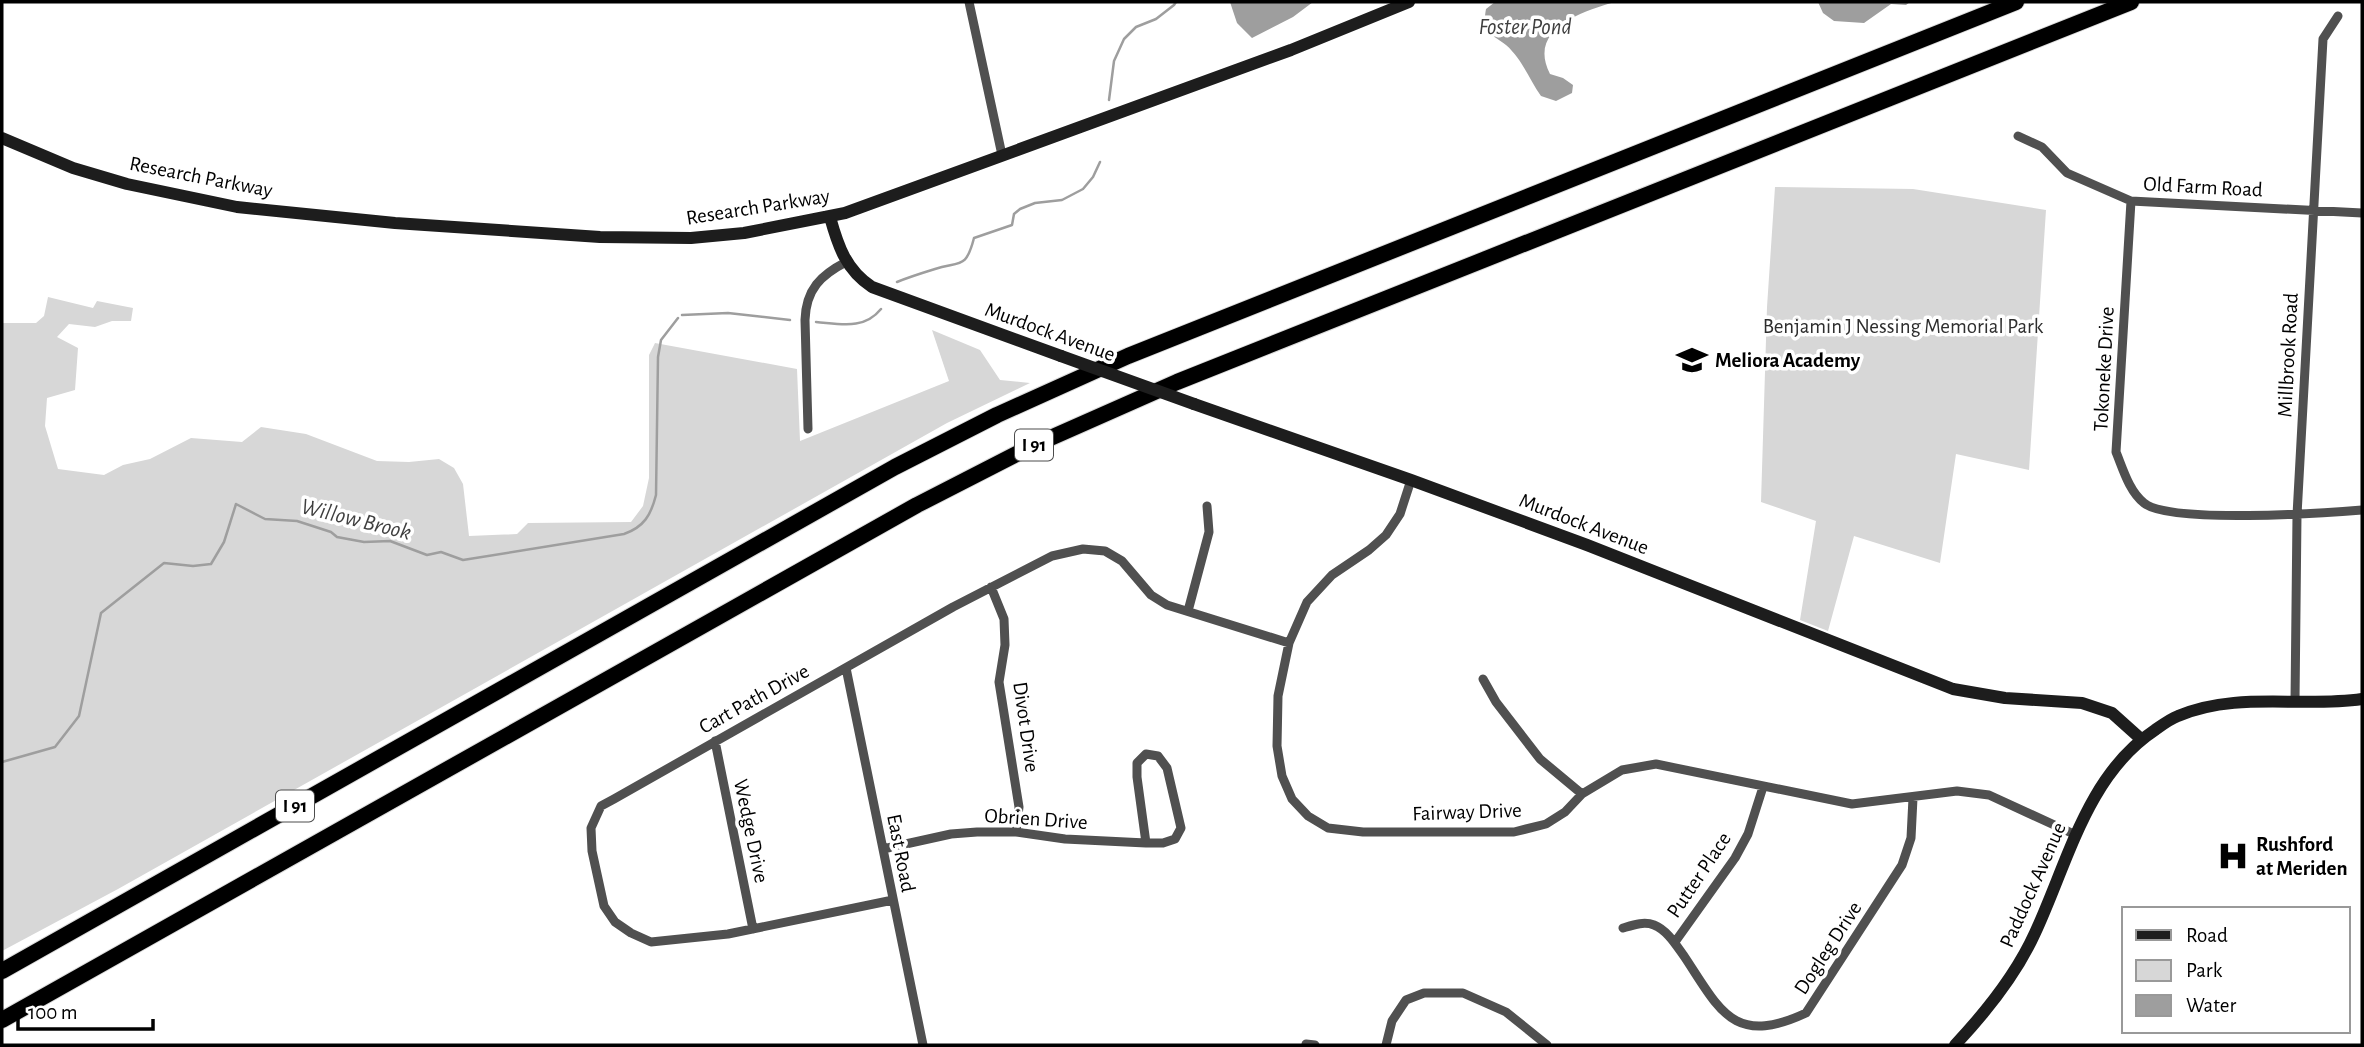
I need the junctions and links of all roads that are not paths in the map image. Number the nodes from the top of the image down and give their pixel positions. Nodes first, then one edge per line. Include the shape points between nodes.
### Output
1 (969, 2) edge
2 (1409, 2) edge
3 (2016, 2) edge
4 (2131, 2) edge
5 (2338, 16) dead end
6 (2018, 136) dead end
7 (2, 138) edge
8 (1002, 155) junction
9 (2131, 201) junction
10 (2313, 210) junction
11 (2362, 213) edge
12 (830, 217) junction
13 (846, 261) junction
14 (808, 429) dead end
15 (1411, 480) junction
16 (1207, 506) dead end
17 (2362, 510) edge
18 (2297, 515) junction
19 (991, 587) junction
20 (1188, 611) junction
21 (1289, 643) junction
22 (846, 668) junction
23 (1483, 680) dead end
24 (2362, 699) edge
25 (2295, 701) junction
26 (2141, 739) junction
27 (715, 741) junction
28 (1763, 787) junction
29 (1582, 794) junction
30 (1913, 798) junction
31 (1016, 832) junction
32 (2076, 835) junction
33 (1146, 843) junction
34 (883, 849) junction
35 (893, 900) junction
36 (1623, 928) dead end
37 (753, 929) junction
38 (57, 940) junction
39 (1675, 942) junction
40 (2, 958) edge
41 (2, 971) edge
42 (2, 1020) edge
43 (923, 1045) edge
44 (1386, 1045) edge
45 (1547, 1045) edge
46 (1955, 1045) edge

1 - 8 street
2 - 8 main road, Research Parkway via 1304,46
3 - 38 highway, I 91 via 1119,360 997,415 895,467
4 - 42 highway, I 91 via 1177,382 1020,452 892,518
5 - 10 street, Millbrook Road via 2323,39
6 - 9 street, Old Farm Road via 2042,147 2067,173
7 - 12 main road, Research Parkway via 127,184 237,207 395,223 675,239 744,233
8 - 12 main road, Research Parkway
9 - 10 street, Old Farm Road
9 - 18 street, Tokoneke Drive via 2116,452 2128,482 2145,504 2172,514
10 - 11 street, Old Farm Road
10 - 18 street, Millbrook Road
12 - 13 main road, Murdock Avenue
13 - 14 street via 819,280 806,303
13 - 15 main road, Murdock Avenue, bridge via 867,284 884,293
15 - 21 street, Fairway Drive via 1400,514 1386,535 1332,575 1307,602
15 - 26 main road, Murdock Avenue via 1952,689 2082,703 2112,713
16 - 20 street via 1209,532
17 - 18 street, Tokoneke Drive
18 - 25 street, Millbrook Road
19 - 20 street, Cart Path Drive via 1052,556 1083,549 1105,551 1122,561 1151,595
19 - 22 street, Cart Path Drive
19 - 31 street, Divot Drive via 1004,619 999,682 1019,807
20 - 21 street, Cart Path Drive
21 - 29 street, Fairway Drive via 1278,696 1282,776 1292,799 1308,817 1328,828 1514,832 1546,824
22 - 27 street, Cart Path Drive
22 - 34 street, East Road
23 - 29 street via 1540,760
24 - 25 main road
25 - 26 main road via 2224,703 2177,716
26 - 32 main road, Paddock Avenue via 2107,777
27 - 37 street, Wedge Drive
27 - 37 street, Cart Path Drive via 601,806 591,828 592,851 604,906 615,922 631,933 651,942
28 - 29 street, Fairway Drive via 1656,764 1622,770
28 - 30 street, Fairway Drive via 1852,804
28 - 39 street, Putter Place via 1735,858
30 - 32 street, Fairway Drive via 1957,791 1989,794
30 - 39 street, Dogleg Drive via 1911,838 1902,865 1806,1013 1784,1026 1761,1031 1739,1027 1721,1014
31 - 33 street, Obrien Drive
31 - 34 street, Obrien Drive via 951,834
32 - 46 main road, Paddock Avenue via 2035,934 2010,980
33 - 33 street, Obrien Drive via 1175,839 1181,828 1167,768 1158,756 1146,754 1137,763 1136,777
34 - 35 street, East Road
35 - 37 street, Cart Path Drive
35 - 43 street, East Road
36 - 39 street, Dogleg Drive via 1654,925
38 - 40 highway via 34,943
38 - 41 highway, I 91
44 - 45 street via 1392,1021 1406,1000 1424,993 1463,993 1506,1012

